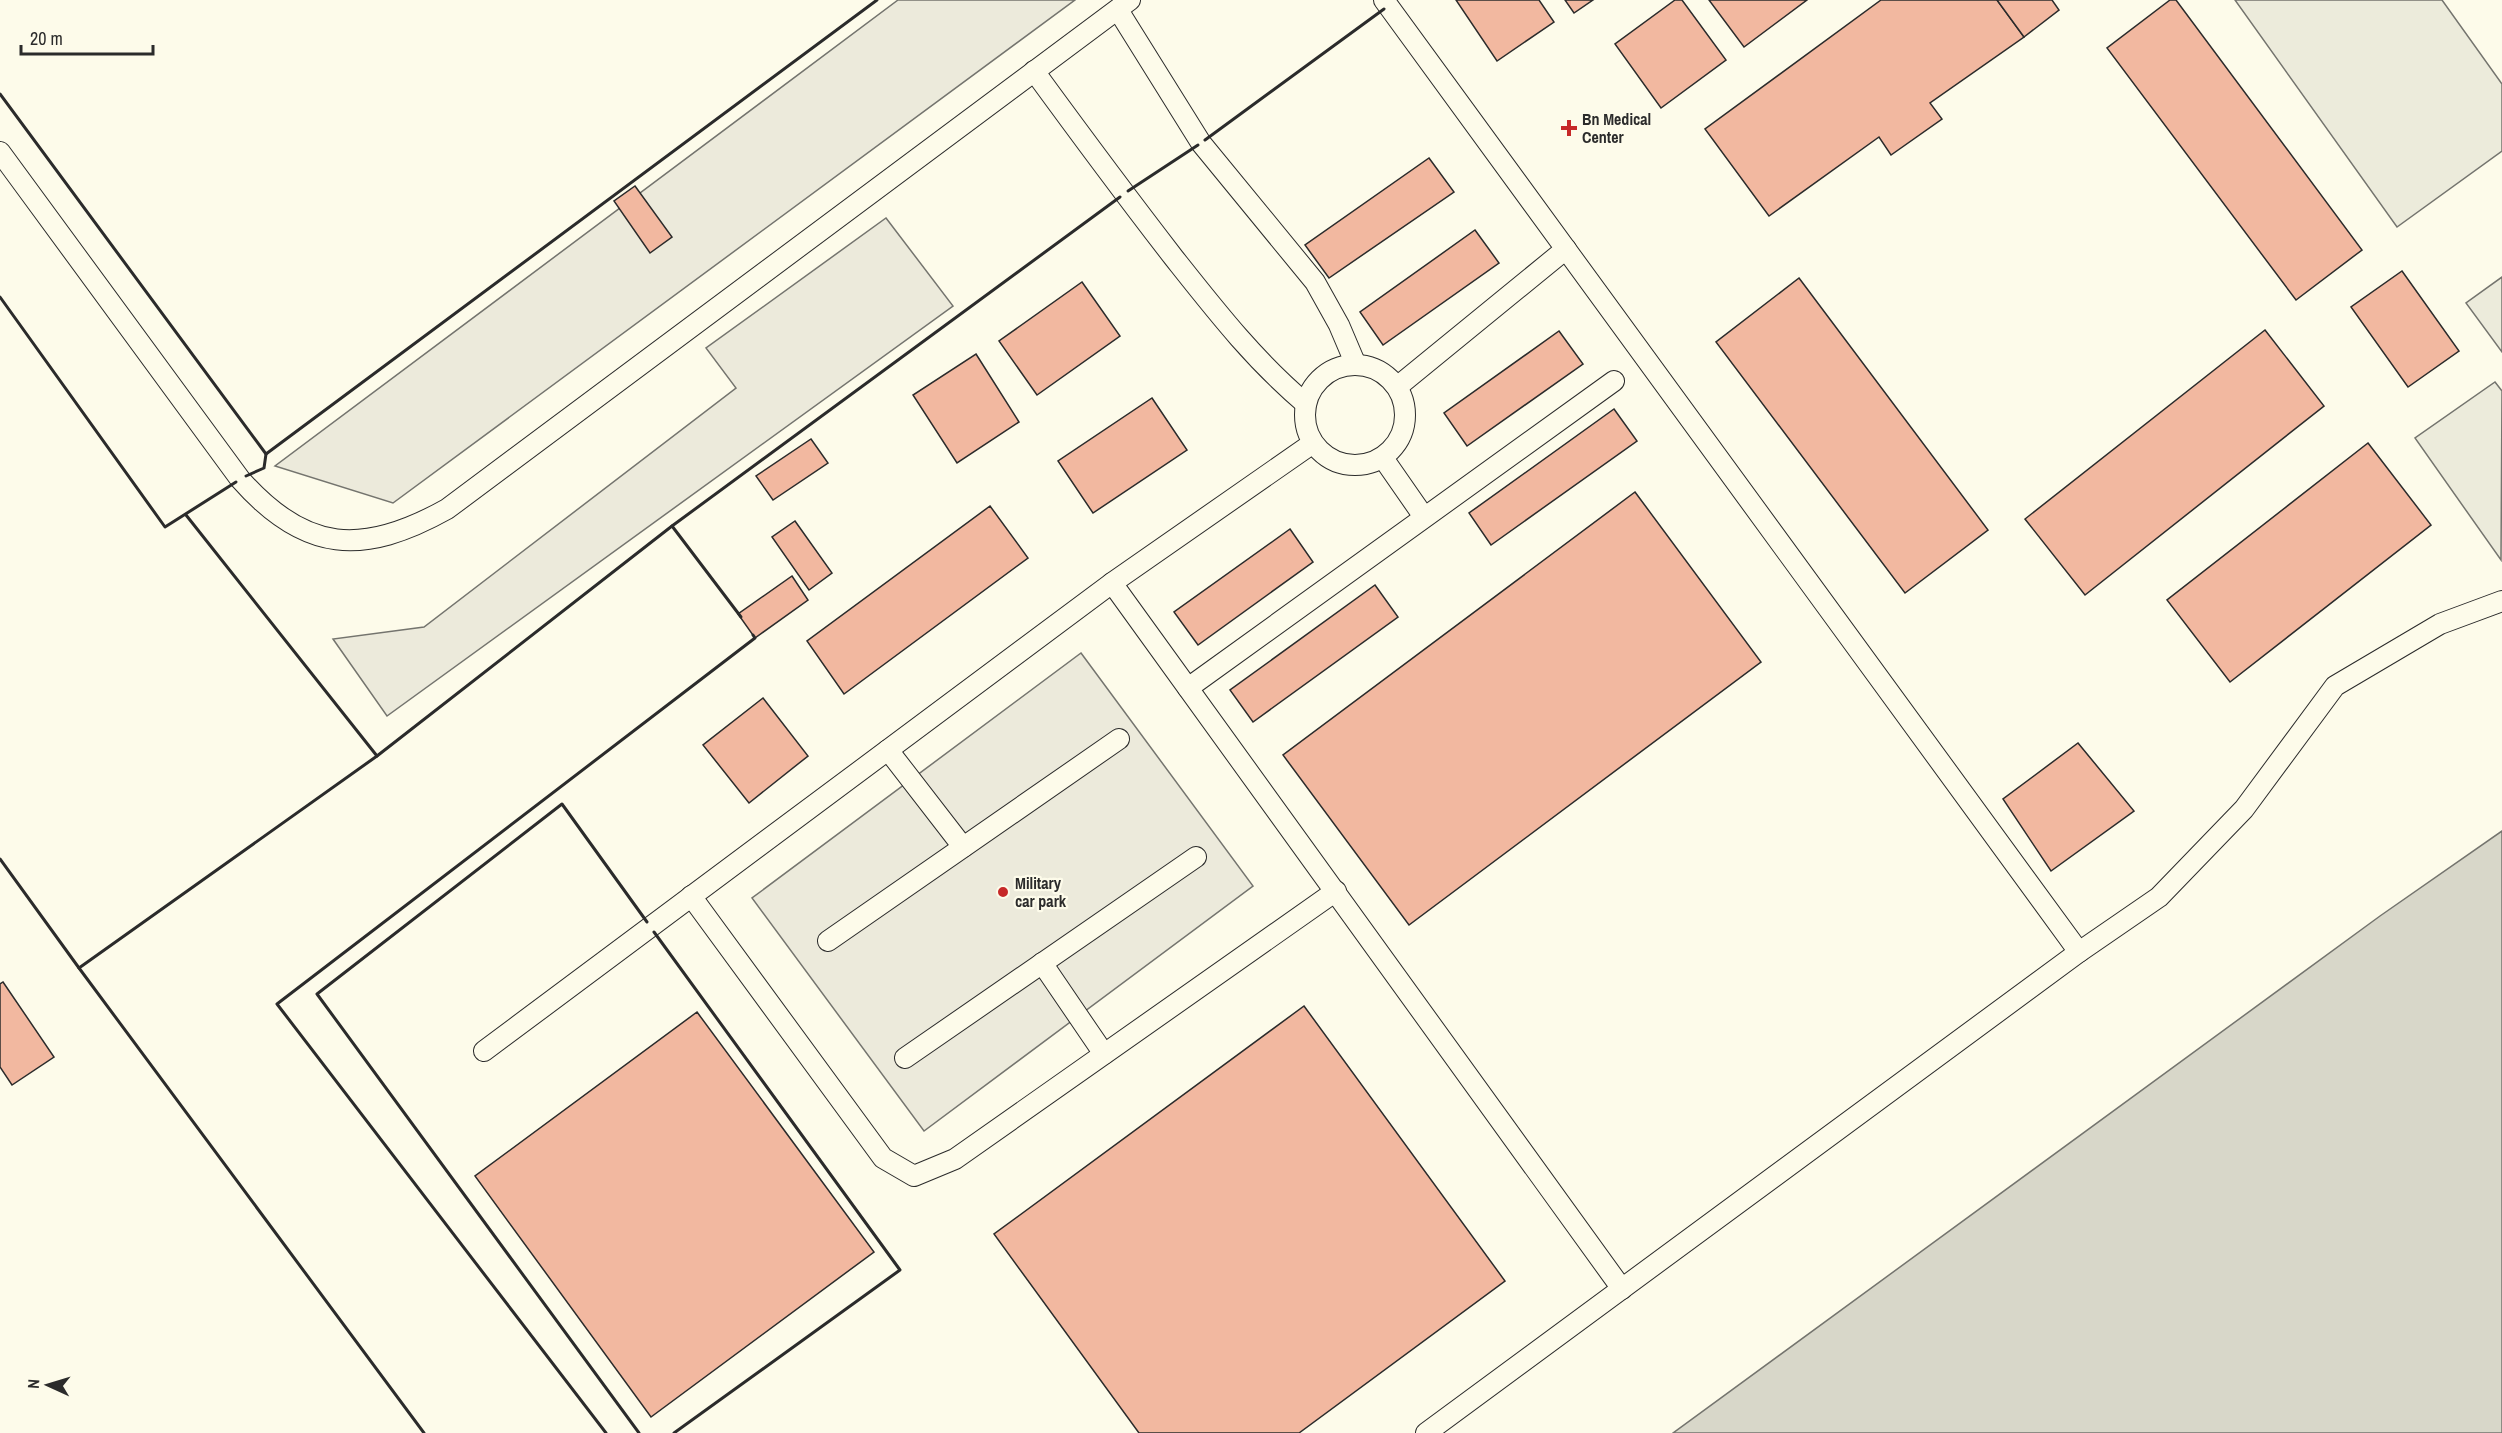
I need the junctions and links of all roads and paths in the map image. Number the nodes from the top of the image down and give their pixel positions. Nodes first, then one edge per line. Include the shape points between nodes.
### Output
1 (1384, 0) edge
2 (1124, 5) edge
3 (1034, 71) junction
4 (0, 152) edge
5 (1566, 249) junction
6 (1356, 365) junction
7 (1614, 381) dead end
8 (1397, 387) junction
9 (1306, 404) junction
10 (1312, 443) junction
11 (1383, 458) junction
12 (1424, 517) junction
13 (1112, 583) junction
14 (2502, 601) edge
15 (1188, 688) junction
16 (1119, 739) dead end
17 (888, 750) junction
18 (963, 847) junction
19 (1196, 857) dead end
20 (1336, 891) junction
21 (691, 896) junction
22 (828, 941) dead end
23 (2079, 952) junction
24 (1042, 963) junction
25 (484, 1051) dead end
26 (1104, 1053) junction
27 (905, 1058) dead end
28 (1622, 1289) junction
29 (1426, 1433) edge

1 - 5 lane
2 - 3 lane
2 - 6 lane via 1201,143 1315,282
3 - 4 lane via 447,509 412,528 373,540 340,540 305,532 278,518 258,500
3 - 9 lane via 1124,194 1240,341 1271,375
5 - 8 lane
5 - 23 lane
6 - 8 lane via 1379,371
6 - 9 lane via 1339,367 1324,376
7 - 12 lane
8 - 11 lane via 1404,405 1404,425 1397,443
9 - 10 lane via 1305,424
10 - 11 lane via 1326,457 1345,465 1365,465
10 - 13 lane
11 - 12 lane
12 - 15 lane
13 - 15 lane
13 - 17 lane
14 - 23 lane via 2440,624 2335,686 2244,809 2159,897
15 - 20 lane
16 - 18 lane
17 - 18 lane
17 - 21 lane
18 - 22 lane
19 - 24 lane
20 - 26 lane
20 - 28 lane
21 - 25 lane
21 - 26 lane via 883,1158 914,1176 955,1159
23 - 28 lane
24 - 26 lane
24 - 27 lane
28 - 29 lane

